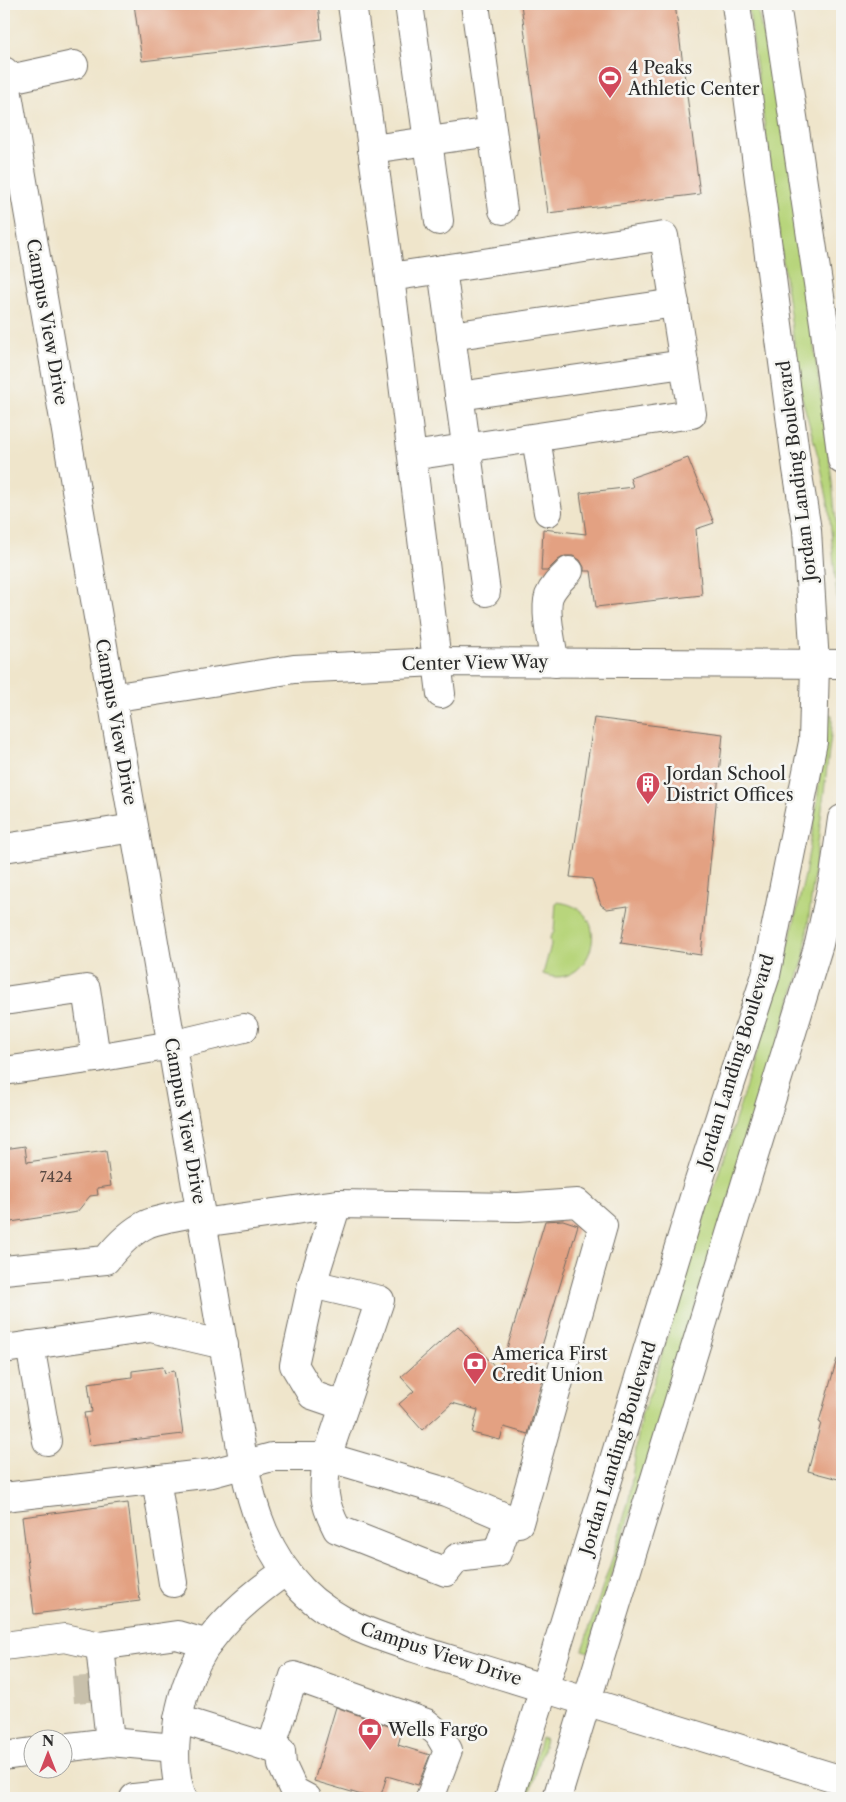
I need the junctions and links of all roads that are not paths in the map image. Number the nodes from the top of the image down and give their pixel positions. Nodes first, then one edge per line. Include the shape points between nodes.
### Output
1 (352, 4) edge
2 (409, 4) edge
3 (475, 4) edge
4 (736, 4) edge
5 (776, 4) edge
6 (74, 65) dead end
7 (5, 75) edge
8 (492, 132) junction
9 (428, 141) junction
10 (372, 148) junction
11 (503, 210) dead end
12 (439, 221) dead end
13 (442, 269) junction
14 (390, 277) junction
15 (675, 303) junction
16 (452, 336) junction
17 (684, 364) junction
18 (459, 396) junction
19 (536, 438) junction
20 (466, 448) junction
21 (412, 456) junction
22 (842, 460) edge
23 (548, 512) dead end
24 (569, 571) dead end
25 (486, 592) dead end
26 (438, 662) junction
27 (555, 662) junction
28 (815, 664) junction
29 (842, 664) edge
30 (442, 694) dead end
31 (111, 698) junction
32 (842, 819) edge
33 (134, 828) junction
34 (4, 848) edge
35 (4, 1001) edge
36 (244, 1028) dead end
37 (172, 1045) junction
38 (96, 1058) junction
39 (4, 1071) edge
40 (337, 1204) junction
41 (202, 1218) junction
42 (4, 1270) edge
43 (312, 1284) junction
44 (30, 1345) junction
45 (224, 1345) junction
46 (4, 1349) edge
47 (344, 1406) junction
48 (47, 1441) dead end
49 (327, 1458) junction
50 (244, 1465) junction
51 (156, 1479) junction
52 (4, 1497) edge
53 (514, 1521) junction
54 (286, 1571) junction
55 (173, 1583) dead end
56 (208, 1644) junction
57 (4, 1646) edge
58 (94, 1672) junction
59 (545, 1688) junction
60 (587, 1701) junction
61 (178, 1719) junction
62 (109, 1732) junction
63 (72, 1745) edge
64 (175, 1748) junction
65 (271, 1748) junction
66 (22, 1753) edge
67 (4, 1756) edge
68 (842, 1780) edge
69 (182, 1796) edge
70 (134, 1798) edge
71 (306, 1798) edge
72 (430, 1798) edge
73 (509, 1798) edge
74 (557, 1798) edge

1 - 10 main road
2 - 9 main road
3 - 8 main road
4 - 28 main road, Jordan Landing Boulevard via 807,530
5 - 22 main road
6 - 7 main road
7 - 31 main road, Campus View Drive
8 - 9 main road
8 - 11 main road
9 - 10 main road
9 - 12 main road
10 - 14 main road
13 - 14 main road
13 - 15 main road via 664,236
13 - 16 main road
14 - 21 main road
15 - 16 main road
15 - 17 main road
16 - 18 main road
17 - 18 main road
17 - 19 main road via 692,414
18 - 20 main road
19 - 20 main road
19 - 23 main road
20 - 21 main road
20 - 25 main road
21 - 26 main road
24 - 27 main road via 549,596 548,617
26 - 27 main road, Center View Way
26 - 30 main road
26 - 31 main road, Center View Way via 294,669
27 - 28 main road, Center View Way
28 - 29 main road, Center View Way
28 - 59 main road, Jordan Landing Boulevard via 813,742 766,975 698,1184
31 - 33 main road, Campus View Drive
32 - 60 main road via 819,944
33 - 34 main road
33 - 37 main road, Campus View Drive
35 - 38 main road via 86,989
36 - 37 main road
37 - 38 main road
37 - 41 main road, Campus View Drive
38 - 39 main road
40 - 41 main road
40 - 43 main road
40 - 53 main road via 518,1207 577,1203 603,1226
41 - 42 main road via 148,1224 116,1247 106,1260
41 - 45 main road, Campus View Drive
43 - 47 main road via 294,1365 312,1395
43 - 47 main road via 380,1300
44 - 45 main road via 152,1328
44 - 46 main road
44 - 48 main road
45 - 50 main road, Campus View Drive
47 - 49 main road
49 - 50 main road via 272,1458
49 - 53 main road via 446,1492
49 - 53 main road via 323,1489 328,1513 337,1529 446,1572 457,1558 497,1553
50 - 51 main road
50 - 54 main road, Campus View Drive via 262,1530
51 - 52 main road
51 - 55 main road
54 - 56 main road via 234,1611
54 - 59 main road, Campus View Drive via 318,1604 353,1625 390,1640
56 - 58 main road via 177,1635
56 - 61 main road via 189,1679
57 - 58 main road via 65,1638
58 - 62 main road
58 - 62 main road via 90,1712
59 - 60 main road, Campus View Drive
59 - 73 main road, Jordan Landing Boulevard
60 - 68 main road, Campus View Drive
60 - 74 main road
61 - 64 main road
61 - 65 main road
62 - 63 main road
62 - 64 main road
64 - 69 main road
65 - 71 main road via 281,1751 282,1766 294,1791
65 - 72 main road via 294,1676 426,1723 448,1750
66 - 67 main road
69 - 70 main road

